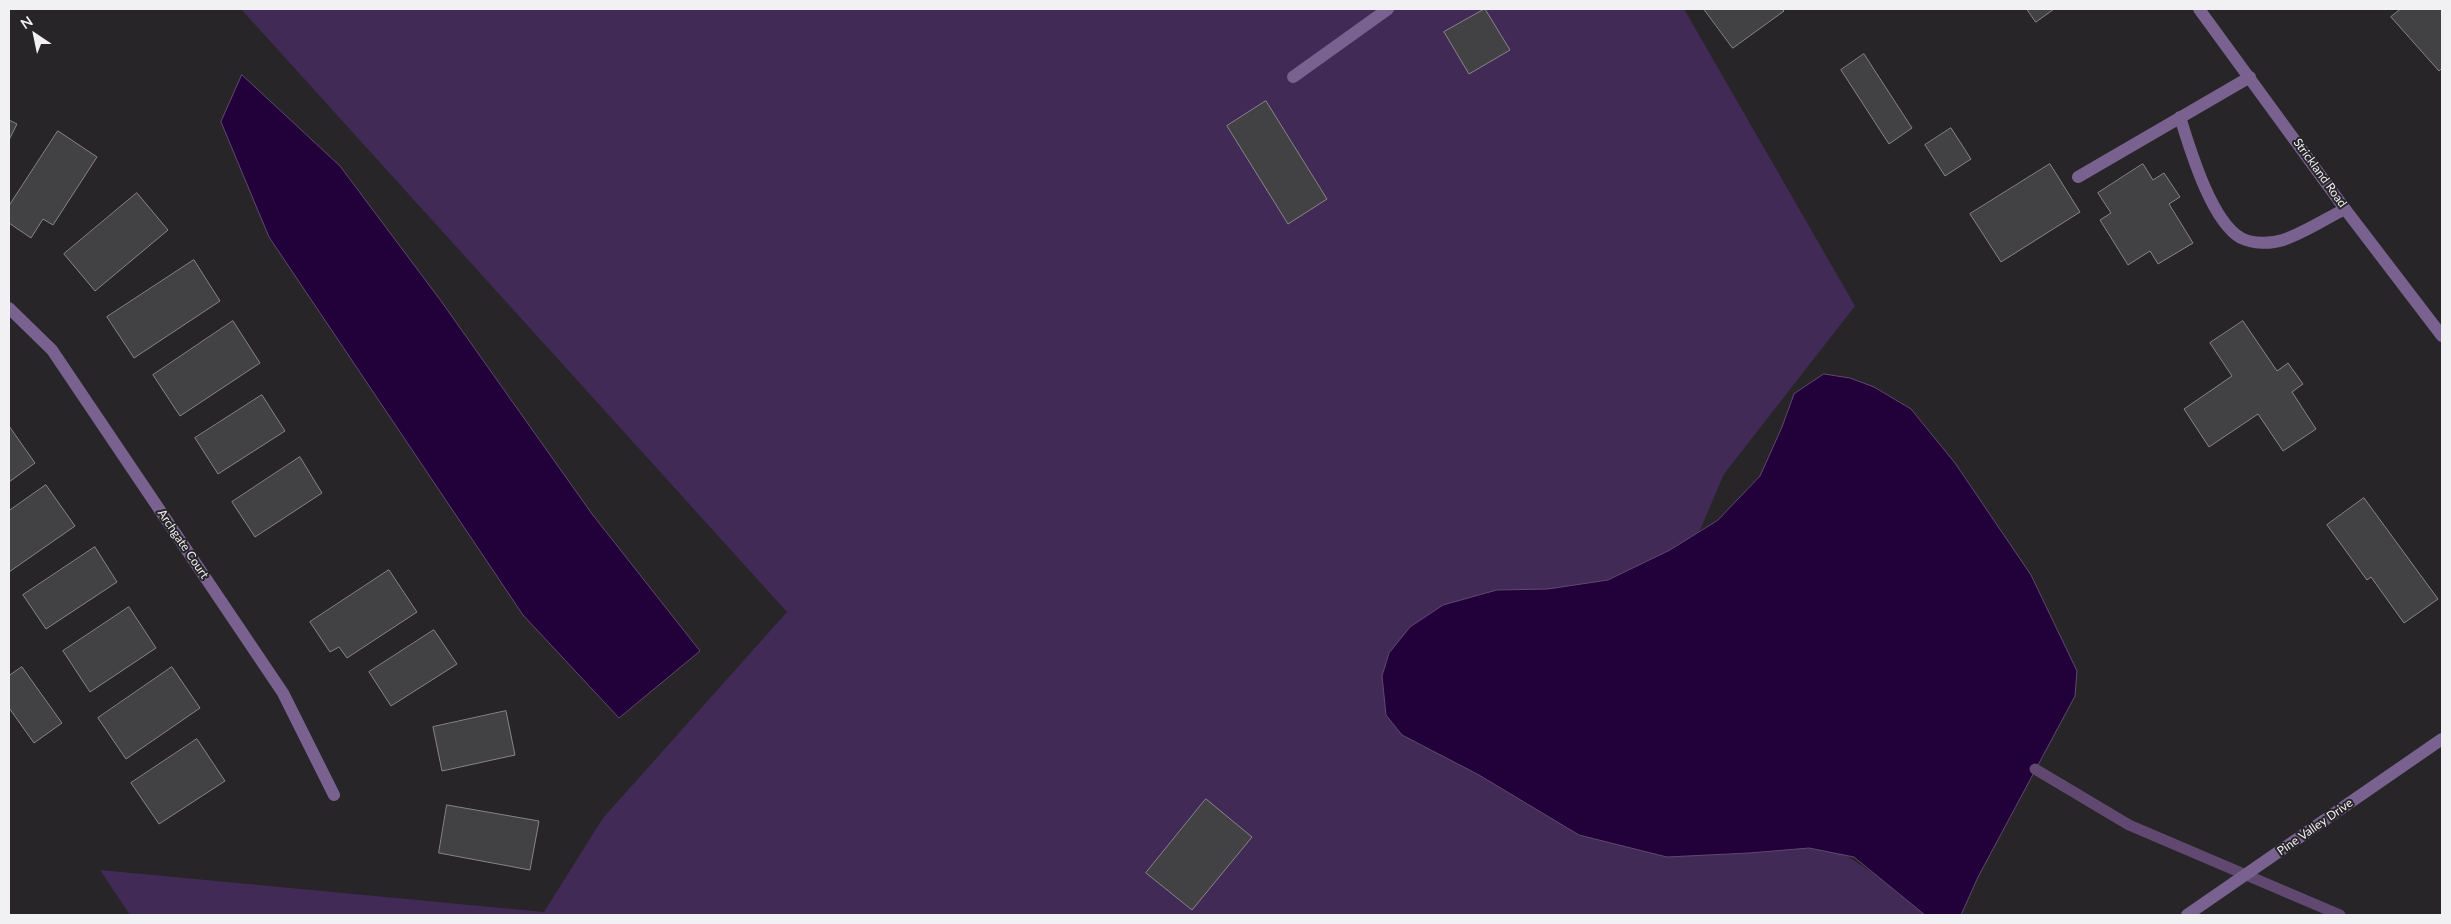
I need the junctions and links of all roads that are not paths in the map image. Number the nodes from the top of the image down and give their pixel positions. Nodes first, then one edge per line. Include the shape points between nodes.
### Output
1 (1388, 9) edge
2 (2199, 9) edge
3 (1293, 77) dead end
4 (2250, 77) junction
5 (2180, 117) junction
6 (2078, 177) dead end
7 (2345, 209) junction
8 (9, 308) edge
9 (2442, 336) edge
10 (2442, 739) edge
11 (334, 796) dead end
12 (2187, 915) edge

1 - 3 street
2 - 4 street, Strickland Road
4 - 5 street
4 - 7 street, Strickland Road
5 - 6 street
5 - 7 street via 2207,191 2224,222 2242,238 2260,243 2282,240
7 - 9 street, Strickland Road
8 - 11 street, Archgate Court via 52,350 283,693
10 - 12 street, Pine Valley Drive

